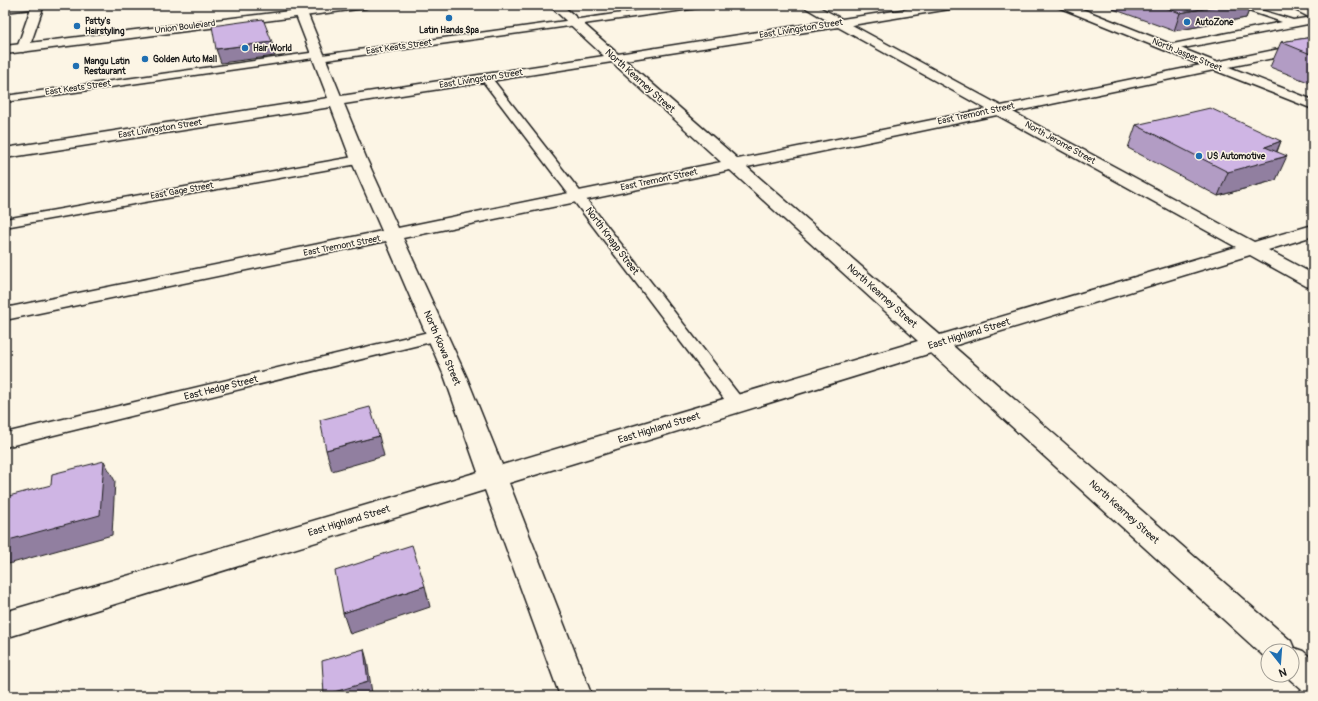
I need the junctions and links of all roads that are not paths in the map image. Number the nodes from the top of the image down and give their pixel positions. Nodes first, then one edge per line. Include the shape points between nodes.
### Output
1 (39, 5) edge
2 (366, 5) edge
3 (555, 5) edge
4 (698, 5) edge
5 (807, 5) edge
6 (956, 5) edge
7 (1063, 5) edge
8 (1235, 5) edge
9 (1291, 5) edge
10 (1307, 5) edge
11 (937, 6) edge
12 (1313, 8) edge
13 (5, 9) edge
14 (300, 9) edge
15 (1313, 16) edge
16 (1313, 20) edge
17 (574, 22) junction
18 (840, 23) junction
19 (1293, 23) junction
20 (1313, 46) edge
21 (23, 48) junction
22 (1168, 48) junction
23 (5, 50) edge
24 (318, 57) junction
25 (614, 58) junction
26 (1213, 66) junction
27 (486, 78) junction
28 (5, 99) edge
29 (336, 102) junction
30 (1313, 105) edge
31 (998, 110) junction
32 (5, 153) edge
33 (359, 160) junction
34 (733, 164) junction
35 (578, 196) junction
36 (5, 223) edge
37 (1313, 230) edge
38 (393, 235) junction
39 (1252, 249) junction
40 (1313, 282) edge
41 (5, 314) edge
42 (437, 335) junction
43 (936, 345) junction
44 (737, 404) junction
45 (5, 440) edge
46 (493, 477) junction
47 (5, 625) edge
48 (1271, 643) edge
49 (1300, 668) edge
50 (1313, 680) edge
51 (576, 696) edge

1 - 13 lane
1 - 21 street
2 - 14 street, Union Boulevard
3 - 17 street, North Kearney Street
4 - 17 lane, East Keats Street
5 - 18 street, North Jerome Street
6 - 11 street, East Livingston Street
7 - 22 street, North Jasper Street
8 - 19 lane
9 - 15 street
10 - 12 street
11 - 18 street, East Livingston Street
14 - 21 street, Union Boulevard
14 - 24 street, North Kiowa Street
16 - 19 lane
17 - 24 lane, East Keats Street
17 - 25 street, North Kearney Street
18 - 25 street, East Livingston Street
18 - 31 street, North Jerome Street
19 - 22 lane
20 - 26 street, East Tremont Street
21 - 23 street, Union Boulevard
22 - 26 street, North Jasper Street
24 - 28 lane, East Keats Street
24 - 29 street, North Kiowa Street
25 - 27 street, East Livingston Street
25 - 34 street, North Kearney Street
26 - 30 street, North Jasper Street
26 - 31 street, East Tremont Street
27 - 29 street, East Livingston Street
27 - 35 lane, North Knapp Street
29 - 32 street, East Livingston Street
29 - 33 street, North Kiowa Street
31 - 34 street, East Tremont Street
31 - 39 street, North Jerome Street
33 - 36 lane, East Gage Street
33 - 38 street, North Kiowa Street
34 - 35 street, East Tremont Street
34 - 43 street, North Kearney Street
35 - 38 street, East Tremont Street
35 - 44 lane, North Knapp Street
37 - 39 street, East Highland Street
38 - 41 street, East Tremont Street
38 - 42 street, North Kiowa Street
39 - 40 street, North Jerome Street
39 - 43 street, East Highland Street
42 - 45 lane, East Hedge Street
42 - 46 street, North Kiowa Street
43 - 44 street, East Highland Street
43 - 48 street, North Kearney Street
44 - 46 street, East Highland Street
46 - 47 street, East Highland Street
46 - 51 street, North Kiowa Street
49 - 50 street

